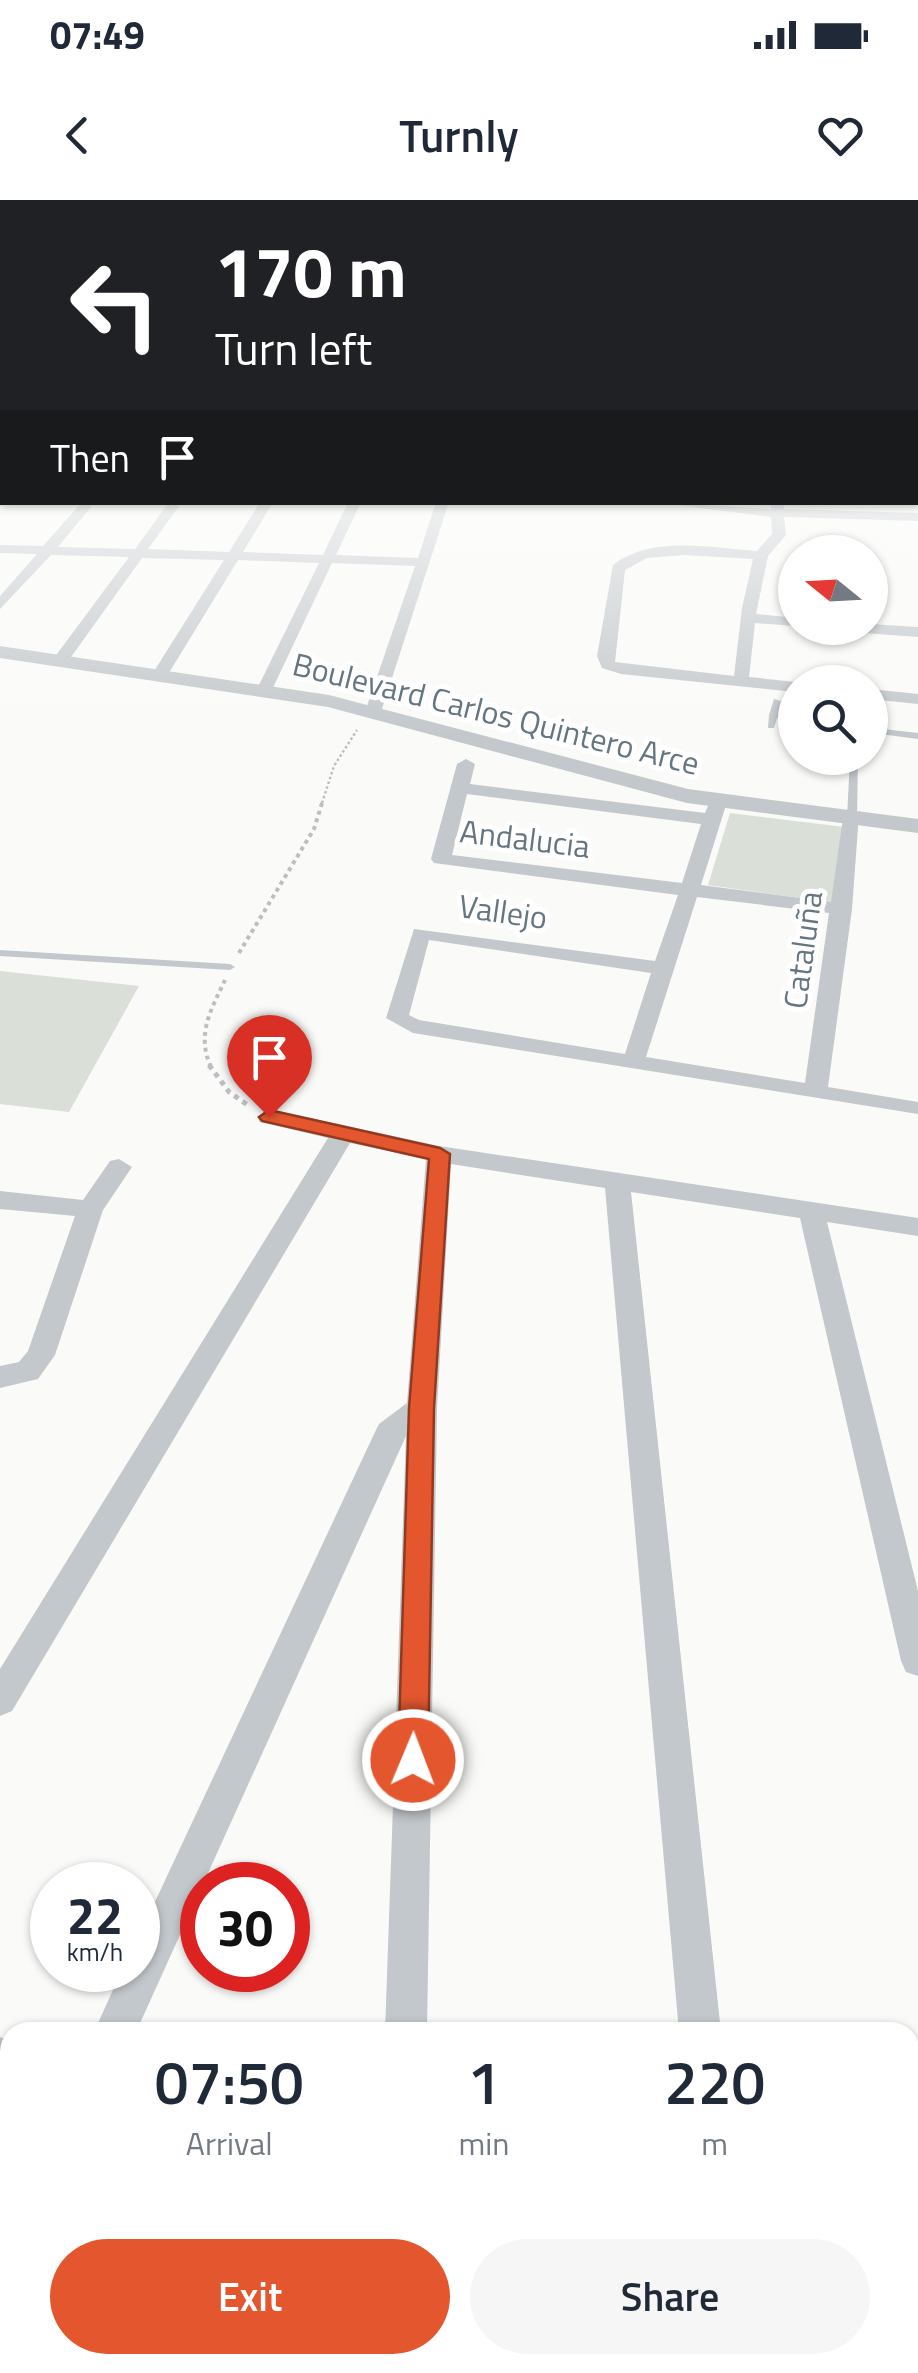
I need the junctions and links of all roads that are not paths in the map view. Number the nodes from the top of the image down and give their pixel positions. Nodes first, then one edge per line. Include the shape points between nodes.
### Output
1 (65, 531) edge
2 (156, 531) edge
3 (249, 531) edge
4 (341, 531) edge
5 (432, 531) edge
6 (778, 531) edge
7 (0, 549) edge
8 (49, 551) junction
9 (140, 554) junction
10 (761, 555) junction
11 (234, 556) junction
12 (328, 559) junction
13 (421, 562) junction
14 (0, 605) edge
15 (748, 618) junction
16 (778, 621) edge
17 (888, 630) edge
18 (918, 632) edge
19 (0, 652) edge
20 (60, 660) junction
21 (159, 676) junction
22 (740, 682) junction
23 (778, 685) edge
24 (264, 691) junction
25 (888, 696) edge
26 (918, 698) edge
27 (776, 701) dead end
28 (372, 712) junction
29 (778, 720) edge
30 (888, 732) edge
31 (918, 736) edge
32 (466, 764) dead end
33 (853, 775) edge
34 (460, 788) junction
35 (716, 810) junction
36 (852, 818) junction
37 (918, 826) edge
38 (441, 859) junction
39 (436, 880) dead end
40 (690, 888) junction
41 (842, 909) junction
42 (0, 954) edge
43 (230, 967) road end
44 (665, 969) junction
45 (634, 1060) junction
46 (816, 1090) junction
47 (912, 1108) dead end
48 (269, 1117) road end
49 (343, 1134) junction
50 (440, 1154) junction
51 (119, 1167) dead end
52 (617, 1181) junction
53 (0, 1200) edge
54 (90, 1209) junction
55 (810, 1210) junction
56 (918, 1228) edge
57 (0, 1378) edge
58 (422, 1408) junction
59 (918, 1661) edge
60 (0, 1700) edge
61 (120, 2022) edge
62 (406, 2022) edge
63 (699, 2022) edge

1 - 8 street
2 - 9 street
3 - 11 street
4 - 12 street
5 - 13 street
6 - 10 street
7 - 8 street
8 - 9 street
8 - 14 street
9 - 11 street
9 - 20 street
10 - 15 street
10 - 22 street via 651,552 618,568 608,665
11 - 12 street
11 - 21 street
12 - 13 street
12 - 24 street
13 - 28 street
15 - 16 street
15 - 22 street
17 - 18 street
19 - 20 street, Boulevard Carlos Quintero Arce
20 - 21 street, Boulevard Carlos Quintero Arce
21 - 24 street, Boulevard Carlos Quintero Arce
22 - 23 street
24 - 28 street, Boulevard Carlos Quintero Arce
25 - 26 street
27 - 29 lane via 772,721
28 - 35 street, Boulevard Carlos Quintero Arce
30 - 31 lane
32 - 34 street
33 - 36 lane
34 - 35 street, Andalucia
34 - 38 street, Andalucia
35 - 36 street, Boulevard Carlos Quintero Arce
35 - 40 street
36 - 37 street, Boulevard Carlos Quintero Arce
36 - 41 street, Cataluña
38 - 39 street
38 - 40 street, Andalucia
40 - 41 street, Andalucia
40 - 44 street
41 - 46 street, Cataluña
42 - 43 lane
44 - 45 street
44 - 45 street, Vallejo via 423,922 399,1021
45 - 46 street
46 - 47 street
48 - 49 street
49 - 50 street
49 - 60 street
50 - 52 street
50 - 58 street
51 - 54 street
52 - 55 street
52 - 63 street
53 - 54 street
54 - 57 street via 41,1354 28,1371
55 - 56 street
55 - 59 street
58 - 61 street via 390,1432
58 - 62 street

